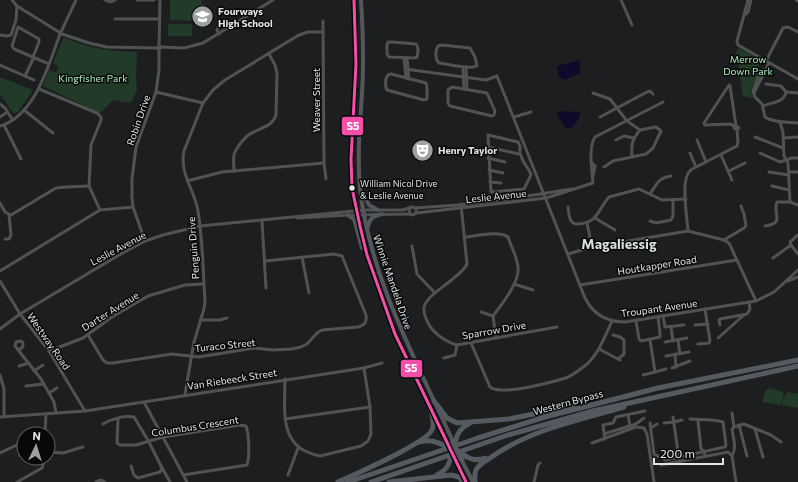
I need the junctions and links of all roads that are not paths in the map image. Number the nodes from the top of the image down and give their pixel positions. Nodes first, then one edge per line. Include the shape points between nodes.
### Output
1 (12, 0) edge
2 (76, 0) edge
3 (105, 0) edge
4 (115, 0) edge
5 (138, 0) edge
6 (154, 0) edge
7 (160, 0) edge
8 (273, 0) edge
9 (362, 0) edge
10 (621, 0) edge
11 (749, 0) edge
12 (354, 1) edge
13 (18, 6) junction
14 (115, 19) dead end
15 (160, 19) junction
16 (323, 21) dead end
17 (632, 25) dead end
18 (231, 26) junction
19 (323, 32) junction
20 (798, 32) edge
21 (61, 33) junction
22 (219, 34) junction
23 (0, 35) edge
24 (159, 48) junction
25 (269, 54) junction
26 (33, 57) junction
27 (406, 58) junction
28 (768, 62) junction
29 (49, 64) junction
30 (0, 65) edge
31 (464, 67) junction
32 (406, 69) junction
33 (25, 76) junction
34 (465, 77) junction
35 (407, 79) junction
36 (798, 79) edge
37 (34, 80) dead end
38 (766, 84) dead end
39 (38, 89) junction
40 (465, 89) junction
41 (156, 92) junction
42 (786, 92) junction
43 (592, 93) dead end
44 (798, 93) edge
45 (653, 94) dead end
46 (663, 102) dead end
47 (203, 103) junction
48 (0, 104) edge
49 (763, 106) junction
50 (617, 107) junction
51 (24, 110) junction
52 (531, 112) dead end
53 (6, 113) dead end
54 (600, 116) dead end
55 (0, 117) edge
56 (514, 117) junction
57 (12, 120) junction
58 (627, 121) junction
59 (780, 122) junction
60 (798, 123) edge
61 (4, 125) junction
62 (0, 126) edge
63 (736, 126) junction
64 (640, 130) junction
65 (53, 133) dead end
66 (755, 137) dead end
67 (798, 137) edge
68 (634, 138) junction
69 (783, 138) junction
70 (616, 140) dead end
71 (697, 140) dead end
72 (488, 147) junction
73 (783, 148) junction
74 (528, 151) junction
75 (690, 153) dead end
76 (760, 153) dead end
77 (520, 154) junction
78 (722, 155) junction
79 (632, 157) junction
80 (488, 158) junction
81 (798, 158) edge
82 (21, 159) dead end
83 (786, 160) junction
84 (505, 162) dead end
85 (706, 162) junction
86 (324, 163) junction
87 (745, 163) dead end
88 (696, 166) junction
89 (604, 167) dead end
90 (489, 170) junction
91 (234, 171) junction
92 (729, 171) junction
93 (769, 172) dead end
94 (798, 172) edge
95 (503, 173) dead end
96 (789, 174) junction
97 (671, 176) dead end
98 (360, 177) junction
99 (326, 179) dead end
100 (732, 180) dead end
101 (187, 181) junction
102 (490, 182) junction
103 (500, 183) dead end
104 (89, 186) junction
105 (772, 186) dead end
106 (575, 188) junction
107 (789, 190) junction
108 (544, 194) junction
109 (650, 194) junction
110 (546, 198) junction
111 (686, 199) junction
112 (673, 200) junction
113 (790, 202) junction
114 (0, 203) edge
115 (798, 205) edge
116 (133, 206) junction
117 (741, 206) dead end
118 (460, 207) junction
119 (568, 207) dead end
120 (409, 208) junction
121 (415, 208) junction
122 (100, 210) junction
123 (378, 210) junction
124 (364, 212) junction
125 (357, 213) junction
126 (416, 213) junction
127 (348, 214) junction
128 (382, 214) junction
129 (410, 214) junction
130 (9, 215) junction
131 (283, 218) junction
132 (595, 218) junction
133 (262, 221) junction
134 (650, 221) dead end
135 (587, 223) junction
136 (200, 226) junction
137 (765, 226) dead end
138 (615, 230) dead end
139 (688, 231) junction
140 (367, 232) junction
141 (798, 235) edge
142 (464, 237) junction
143 (5, 239) dead end
144 (724, 240) junction
145 (145, 241) junction
146 (791, 244) junction
147 (412, 246) dead end
148 (592, 247) junction
149 (568, 254) junction
150 (798, 254) edge
151 (367, 255) junction
152 (302, 257) junction
153 (772, 258) dead end
154 (737, 260) junction
155 (265, 261) junction
156 (798, 270) edge
157 (0, 271) edge
158 (798, 277) edge
159 (0, 281) edge
160 (786, 282) junction
161 (204, 284) junction
162 (514, 284) junction
163 (580, 286) junction
164 (266, 288) dead end
165 (533, 290) dead end
166 (435, 293) junction
167 (308, 294) dead end
168 (756, 301) junction
169 (749, 302) junction
170 (705, 309) junction
171 (481, 312) dead end
172 (20, 314) junction
173 (744, 315) junction
174 (493, 316) junction
175 (663, 316) junction
176 (658, 317) junction
177 (227, 318) dead end
178 (729, 318) dead end
179 (200, 320) junction
180 (612, 321) junction
181 (636, 321) junction
182 (708, 324) junction
183 (684, 325) dead end
184 (694, 325) dead end
185 (557, 327) dead end
186 (671, 327) junction
187 (0, 329) edge
188 (88, 335) junction
189 (613, 335) dead end
190 (496, 338) junction
191 (687, 338) dead end
192 (718, 338) dead end
193 (650, 340) junction
194 (678, 340) junction
195 (673, 341) junction
196 (666, 342) dead end
197 (470, 343) junction
198 (698, 344) dead end
199 (457, 345) junction
200 (599, 348) junction
201 (18, 349) dead end
202 (49, 351) junction
203 (689, 352) dead end
204 (675, 354) junction
205 (680, 354) junction
206 (666, 356) dead end
207 (192, 357) junction
208 (444, 358) dead end
209 (798, 360) edge
210 (690, 361) dead end
211 (29, 363) junction
212 (382, 363) dead end
213 (43, 365) dead end
214 (19, 366) dead end
215 (798, 366) edge
216 (676, 367) junction
217 (364, 368) junction
218 (672, 368) dead end
219 (666, 369) dead end
220 (34, 371) junction
221 (655, 372) junction
222 (0, 375) edge
223 (643, 375) dead end
224 (285, 379) junction
225 (44, 384) junction
226 (26, 386) dead end
227 (57, 388) dead end
228 (658, 388) junction
229 (49, 393) junction
230 (185, 394) junction
231 (2, 397) edge
232 (658, 397) junction
233 (434, 401) junction
234 (144, 402) junction
235 (370, 407) junction
236 (431, 409) junction
237 (85, 411) junction
238 (645, 411) dead end
239 (56, 413) junction
240 (732, 413) dead end
241 (46, 414) junction
242 (628, 414) junction
243 (0, 417) edge
244 (4, 417) junction
245 (673, 417) dead end
246 (644, 418) dead end
247 (118, 419) junction
248 (285, 419) junction
249 (690, 419) dead end
250 (682, 420) dead end
251 (698, 421) junction
252 (474, 422) junction
253 (674, 422) junction
254 (614, 423) junction
255 (650, 423) dead end
256 (664, 423) dead end
257 (103, 424) dead end
258 (657, 424) dead end
259 (739, 425) junction
260 (45, 426) edge
261 (630, 426) junction
262 (734, 427) junction
263 (651, 428) junction
264 (755, 429) junction
265 (616, 430) junction
266 (604, 434) junction
267 (725, 434) junction
268 (720, 436) dead end
269 (163, 437) junction
270 (454, 437) junction
271 (605, 439) junction
272 (445, 440) junction
273 (149, 442) junction
274 (782, 442) dead end
275 (592, 443) dead end
276 (414, 444) junction
277 (451, 444) junction
278 (16, 445) edge
279 (83, 447) dead end
280 (298, 448) junction
281 (454, 451) junction
282 (704, 451) junction
283 (0, 453) edge
284 (56, 453) edge
285 (493, 455) junction
286 (731, 455) junction
287 (705, 456) junction
288 (747, 456) dead end
289 (679, 457) junction
290 (763, 457) dead end
291 (459, 461) junction
292 (680, 462) junction
293 (540, 463) dead end
294 (42, 466) edge
295 (131, 466) dead end
296 (162, 466) junction
297 (661, 466) dead end
298 (183, 475) junction
299 (288, 475) dead end
300 (432, 476) junction
301 (138, 480) edge
302 (17, 482) edge
303 (96, 482) edge
304 (104, 482) edge
305 (170, 482) edge
306 (187, 482) edge
307 (338, 482) edge
308 (348, 482) edge
309 (371, 482) edge
310 (389, 482) edge
311 (463, 482) edge
312 (466, 482) edge
313 (474, 482) edge
314 (534, 482) edge
315 (654, 482) edge
316 (736, 482) edge

1 - 13 street
2 - 21 street
3 - 4 street
5 - 6 street
7 - 15 street, Robin Drive
8 - 18 street
9 - 98 main road, Winnie Mandela Drive
10 - 17 street
11 - 28 street via 748,12 736,41 742,48
12 - 125 main road, Winnie Mandela Drive via 356,64 351,160 352,188
13 - 21 street
13 - 23 street via 11,35
14 - 15 street
15 - 24 street, Robin Drive
16 - 19 street, Weaver Street
18 - 22 street
18 - 22 street via 230,22 223,21 217,24
19 - 25 street, Penguin Drive via 301,34
19 - 86 street, Weaver Street
20 - 28 street via 788,27 783,28
21 - 24 street via 107,47
21 - 29 street
22 - 24 street via 190,47
24 - 41 street, Robin Drive
25 - 47 street, Penguin Drive via 225,80
25 - 91 street via 277,73 276,115 268,126 246,137 234,155
26 - 26 street via 40,39 18,27 12,46
26 - 29 street
26 - 33 street
27 - 27 street via 417,57 416,44 388,43 388,56
27 - 32 street
28 - 36 street
28 - 49 street via 753,91
29 - 39 street
30 - 33 street
31 - 31 street via 474,68 477,65 470,48 442,45 437,47 436,59 439,63
31 - 34 street
32 - 34 street
32 - 35 street
33 - 37 street
34 - 40 street
34 - 56 street, Troupant Avenue via 486,80 497,76
35 - 35 street via 426,84 427,99 386,89 388,75
38 - 42 street via 781,86
39 - 51 street
39 - 104 street via 97,113 101,117 91,145
40 - 40 street via 487,93 495,111 494,115 450,105 449,89
41 - 47 street
41 - 116 street, Robin Drive via 136,147 132,179
42 - 44 street
42 - 49 street via 782,100
43 - 50 street via 608,98
45 - 50 street via 647,92
46 - 58 street
47 - 101 street, Penguin Drive via 182,157
48 - 57 street
49 - 59 street via 766,118
50 - 54 street
50 - 58 street
51 - 57 street
51 - 65 street
52 - 56 street
53 - 55 street
56 - 74 street, Troupant Avenue
57 - 61 street
58 - 64 street
58 - 106 street, Leslie Avenue via 594,137 591,162 595,166 593,183
59 - 60 street
59 - 69 street
61 - 62 street
61 - 82 street
63 - 63 street via 704,124 729,85 730,86
63 - 78 street via 734,129 737,130 737,146
64 - 68 street
64 - 79 street via 656,127 661,132 648,153
66 - 73 street
67 - 69 street
68 - 70 street via 624,136
68 - 79 street via 631,145
69 - 73 street
71 - 85 street
72 - 77 street
72 - 77 street via 487,136 490,135 518,142
72 - 80 street
73 - 83 street
74 - 77 street
74 - 108 street, Troupant Avenue
75 - 88 street
76 - 83 street via 779,162
77 - 102 street via 531,175 524,189 491,193
78 - 85 street
78 - 92 street
79 - 89 street via 613,161
80 - 84 street
80 - 90 street
81 - 83 street
83 - 96 street
85 - 88 street
86 - 91 street
86 - 99 street, Weaver Street
87 - 92 street
88 - 111 street via 687,176
90 - 95 street
90 - 102 street
91 - 101 street
92 - 100 street
93 - 96 street
94 - 96 street
96 - 107 street
97 - 109 street via 660,179
98 - 123 main road via 365,200
98 - 124 main road, Winnie Mandela Drive
101 - 136 street, Penguin Drive via 197,207
102 - 103 street
104 - 122 street
104 - 130 street via 59,187
105 - 107 street
106 - 108 street, Leslie Avenue
106 - 110 street, Leslie Avenue
107 - 113 street
108 - 110 street, Troupant Avenue
108 - 118 street, Leslie Avenue
109 - 112 street via 662,200
109 - 132 street via 637,189 610,197
110 - 118 street, Leslie Avenue
110 - 149 street, Troupant Avenue
111 - 112 street
111 - 139 street
112 - 134 street via 672,219
113 - 115 street
113 - 137 street via 777,202 776,222
114 - 130 street
116 - 122 street
116 - 145 street, Robin Drive
117 - 144 street via 746,226
118 - 121 street, Leslie Avenue
118 - 126 street, Leslie Avenue
118 - 142 street, Sparrow Drive
119 - 135 street via 573,223
120 - 121 street, Leslie Avenue
120 - 123 street, Leslie Avenue
120 - 129 street
121 - 126 street
122 - 157 street
123 - 124 street, Leslie Avenue
124 - 125 street, Leslie Avenue
124 - 128 street, Leslie Avenue
124 - 140 main road, Winnie Mandela Drive
125 - 127 street, Leslie Avenue
125 - 131 street, Leslie Avenue
125 - 151 main road, Winnie Mandela Drive
126 - 129 street, Leslie Avenue
127 - 131 street, Leslie Avenue
127 - 151 main road via 354,219 363,250
128 - 129 street, Leslie Avenue
128 - 140 main road via 369,220
130 - 143 street via 11,235 9,239
131 - 133 street, Leslie Avenue
132 - 135 street
132 - 138 street
133 - 136 street, Leslie Avenue
133 - 155 street
135 - 148 street
136 - 145 street, Leslie Avenue
136 - 161 street, Penguin Drive
139 - 144 street
139 - 148 street
140 - 233 main road, Winnie Mandela Drive via 402,332
141 - 146 street via 790,242
142 - 162 street via 500,233 506,235 518,266
142 - 166 street, Sparrow Drive via 467,258 463,271
144 - 154 street via 729,243
145 - 172 street, Leslie Avenue
146 - 150 street
146 - 153 street
147 - 166 street via 417,274
148 - 149 street
149 - 163 street, Troupant Avenue
151 - 236 main road, Winnie Mandela Drive via 395,334
152 - 155 street, Turaco Street
152 - 167 street
152 - 207 street, Turaco Street via 334,254 342,256 366,315 367,320 363,326 322,330 307,344 292,349 254,348
154 - 163 street, Houtkapper Road
154 - 168 street
155 - 164 street
156 - 160 street, Troupant Avenue
158 - 160 street
159 - 172 street, Westway Road
160 - 168 street, Troupant Avenue via 769,296
161 - 179 street, Penguin Drive via 205,305
161 - 188 street, Darter Avenue via 185,285 148,296 112,317
162 - 165 street
162 - 174 street
163 - 180 street, Troupant Avenue via 592,308 601,317
166 - 199 street, Sparrow Drive via 424,305 424,313 432,329
168 - 169 street, Troupant Avenue
169 - 170 street, Troupant Avenue
169 - 173 street via 750,310
170 - 175 street, Troupant Avenue
170 - 182 street
171 - 174 street
172 - 187 street, Leslie Avenue
172 - 202 street, Westway Road
173 - 178 street
173 - 192 street
174 - 190 street
175 - 176 street, Troupant Avenue
175 - 186 street via 665,327
176 - 181 street, Troupant Avenue
176 - 193 street via 660,336
177 - 179 street
179 - 207 street, Penguin Drive
180 - 181 street, Troupant Avenue
180 - 200 street
181 - 193 street via 640,340
182 - 184 street
182 - 198 street via 710,342
183 - 186 street
185 - 190 street, Sparrow Drive
186 - 195 street
188 - 202 street, Darter Avenue
188 - 207 street, Turaco Street via 103,360 107,362 172,354
189 - 200 street via 624,340 624,354 619,360
190 - 197 street, Sparrow Drive
191 - 194 street
193 - 221 street
194 - 195 street
194 - 205 street
195 - 196 street
197 - 199 street, Sparrow Drive
197 - 200 street via 490,386 500,390 529,387 567,377 586,364
199 - 208 street via 455,354
201 - 211 street
202 - 237 street, Westway Road
203 - 205 street
204 - 205 street
204 - 206 street
204 - 216 street
207 - 230 street, Penguin Drive
209 - 228 highway, Western Bypass
210 - 216 street
211 - 214 street
211 - 220 street
212 - 217 street, Van Riebeeck Street
213 - 220 street
215 - 232 highway, Western Bypass
216 - 218 street
217 - 224 street, Van Riebeeck Street
217 - 235 street
219 - 221 street
220 - 225 street
221 - 223 street
222 - 231 street via 4,387
224 - 230 street, Van Riebeeck Street
224 - 248 street
225 - 226 street
225 - 229 street
227 - 229 street
228 - 252 highway via 509,419
228 - 308 highway, Western Bypass via 545,417
229 - 239 street via 55,403
230 - 234 street, Van Riebeeck Street
231 - 244 street
232 - 285 highway via 540,432
232 - 309 highway, Western Bypass via 540,425
233 - 252 highway via 452,421
233 - 270 main road, Winnie Mandela Drive
234 - 237 street, Van Riebeeck Street
234 - 269 street
235 - 248 street
235 - 280 street via 371,434 363,445 320,456
236 - 272 main road, Winnie Mandela Drive
236 - 276 highway via 432,429
237 - 239 street, Van Riebeeck Street
238 - 242 street
239 - 241 street, Van Riebeeck Street
240 - 262 street
241 - 244 street, Van Riebeeck Street
241 - 260 street
242 - 254 street via 615,418
242 - 261 street
243 - 244 street, Van Riebeeck Street
245 - 253 street
246 - 261 street
247 - 257 street
247 - 273 street via 134,417
247 - 273 street, Columbus Crescent via 118,444 136,445
248 - 280 street via 288,435
249 - 251 street
250 - 253 street
251 - 267 street via 723,422
251 - 282 street
252 - 270 highway via 465,426
253 - 256 street
253 - 289 street
254 - 265 street
254 - 266 street via 603,425
255 - 263 street
258 - 263 street
259 - 262 street
259 - 264 street
259 - 288 street
261 - 265 street
262 - 286 street via 734,454
263 - 289 street via 655,455 666,460
264 - 274 street
264 - 290 street
265 - 266 street
266 - 271 street
267 - 268 street
267 - 282 street via 725,447
269 - 273 street, Columbus Crescent
269 - 298 street
269 - 298 street, Columbus Crescent via 246,426 249,458 247,465
270 - 277 highway
270 - 281 highway
271 - 275 street
271 - 315 street via 636,427 644,428
272 - 277 highway
272 - 281 main road, Winnie Mandela Drive
273 - 296 street
276 - 281 highway via 427,440
276 - 307 highway
277 - 281 highway
278 - 283 street
279 - 284 street via 63,454
280 - 299 street
281 - 285 highway via 478,460
281 - 291 highway
281 - 300 highway via 443,472
282 - 287 street
282 - 289 street
285 - 313 highway via 477,468
286 - 287 street via 727,452
286 - 316 street
287 - 292 street
289 - 292 street
291 - 312 main road
291 - 313 main road
292 - 297 street
293 - 314 street
294 - 302 street
295 - 301 street
296 - 301 street via 160,472
296 - 305 street
298 - 306 street
300 - 310 highway
300 - 311 highway via 455,475
303 - 304 street

